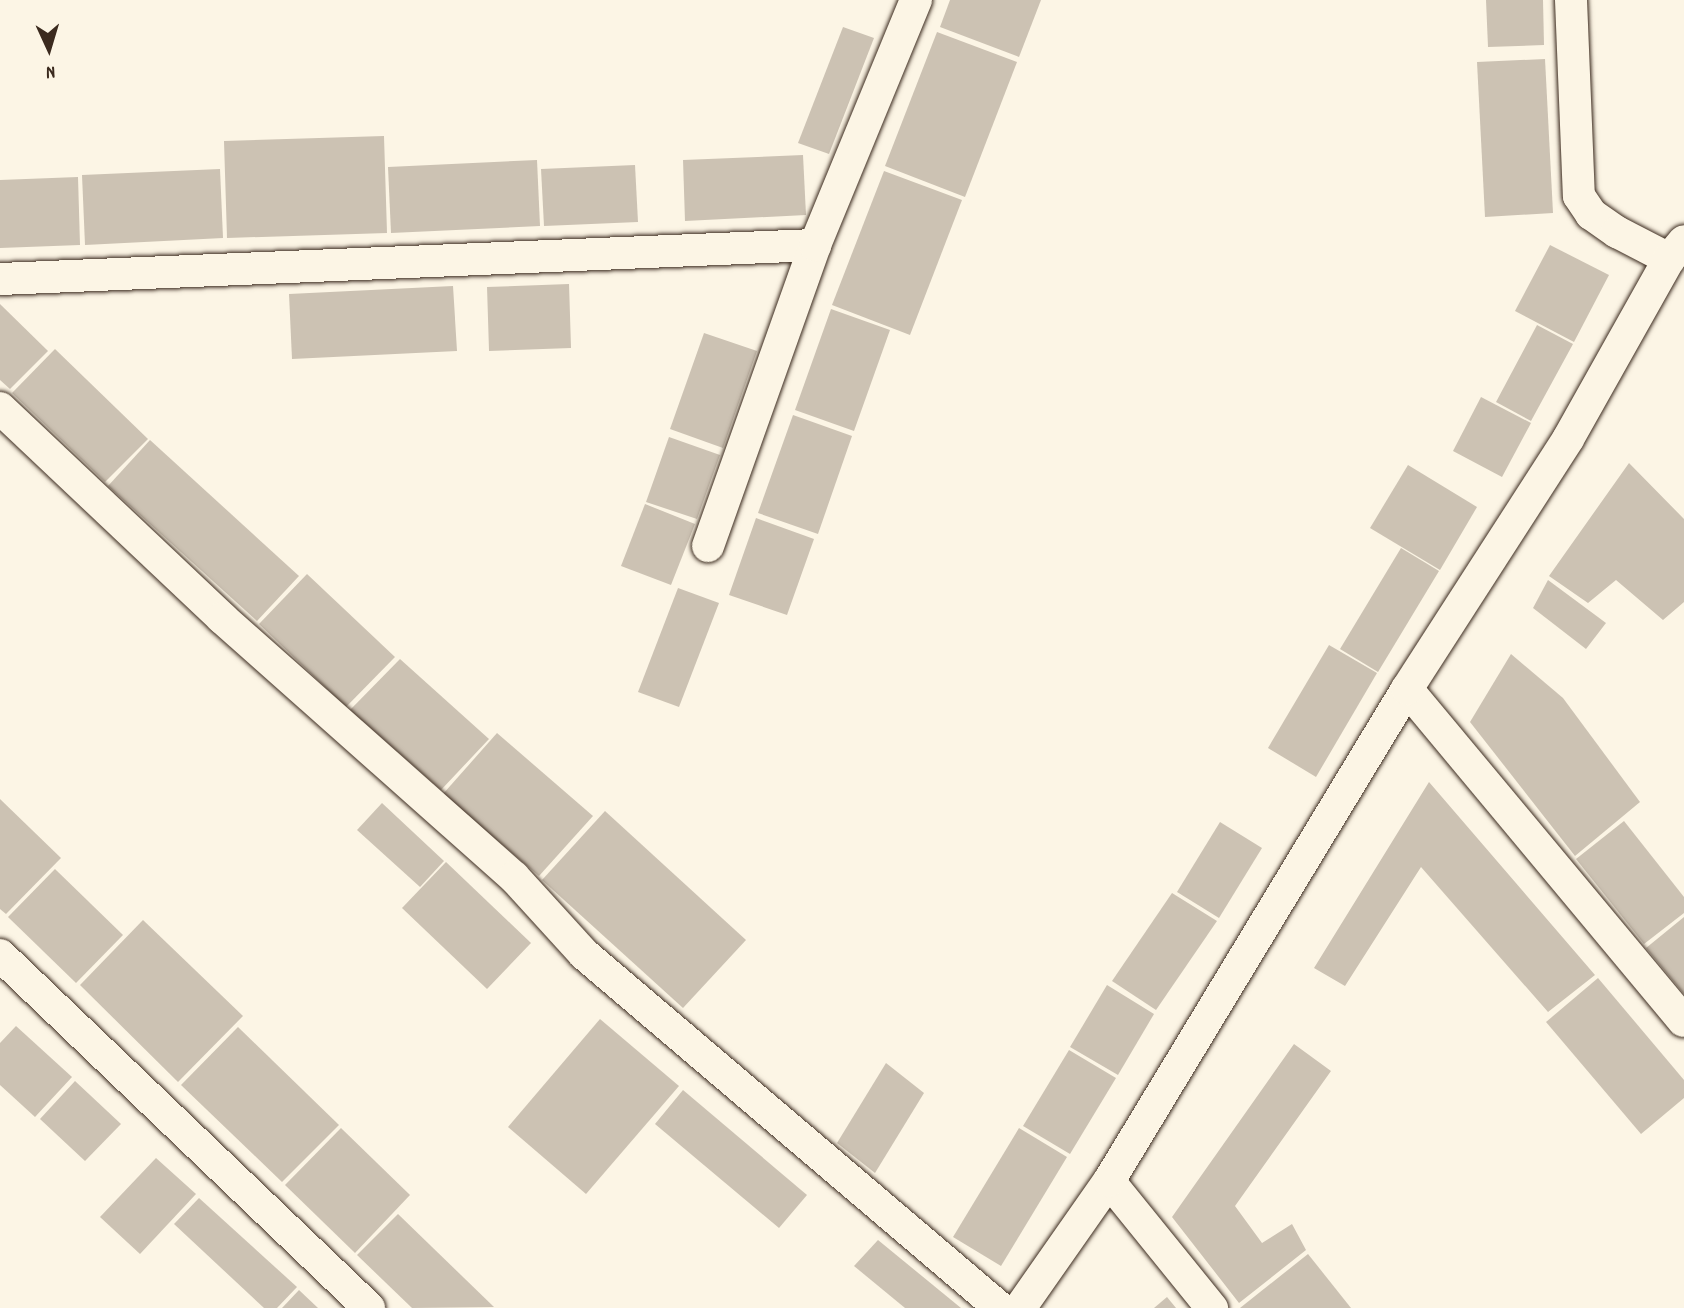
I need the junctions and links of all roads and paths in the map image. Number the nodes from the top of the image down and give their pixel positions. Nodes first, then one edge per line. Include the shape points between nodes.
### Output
1 (916, 0) edge
2 (1571, 0) edge
3 (815, 245) junction
4 (1676, 250) edge
5 (0, 279) edge
6 (0, 408) edge
7 (708, 546) dead end
8 (1407, 690) junction
9 (0, 955) edge
10 (1684, 1021) edge
11 (1109, 1181) junction
12 (369, 1308) edge
13 (1000, 1308) edge
14 (1020, 1308) edge
15 (1212, 1308) edge

1 - 3 street
2 - 4 street via 1579,196 1591,214 1617,232
3 - 5 street
3 - 7 street
4 - 8 street via 1568,439
6 - 13 street via 222,618 514,877 583,954
8 - 10 street
8 - 11 street
9 - 12 street
11 - 14 street
11 - 15 street

